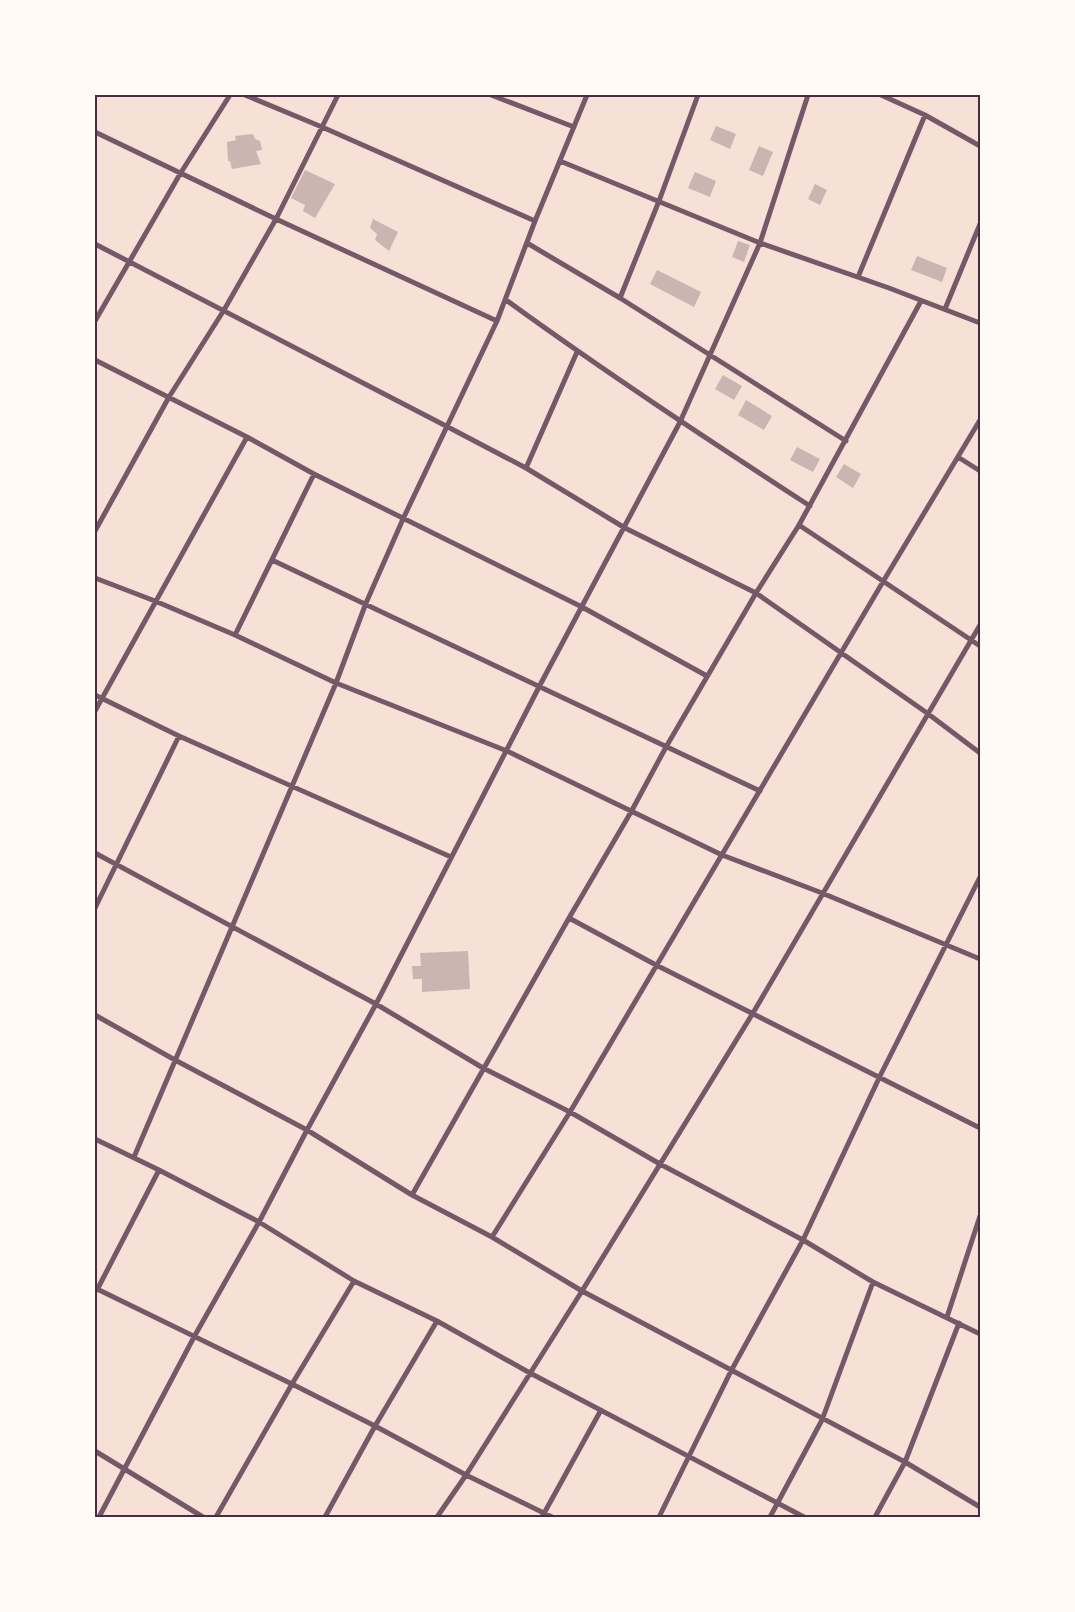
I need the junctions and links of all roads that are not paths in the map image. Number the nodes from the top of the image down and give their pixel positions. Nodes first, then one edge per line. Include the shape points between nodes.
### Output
1 (230, 95) edge
2 (245, 95) edge
3 (338, 95) edge
4 (491, 95) edge
5 (587, 95) edge
6 (698, 95) edge
7 (808, 95) edge
8 (881, 95) edge
9 (924, 115) junction
10 (322, 127) junction
11 (574, 127) junction
12 (95, 132) edge
13 (980, 146) edge
14 (560, 161) junction
15 (180, 174) junction
16 (660, 201) junction
17 (276, 220) junction
18 (535, 221) junction
19 (980, 224) edge
20 (527, 243) junction
21 (760, 243) junction
22 (95, 244) edge
23 (129, 260) junction
24 (858, 277) junction
25 (620, 298) junction
26 (506, 300) junction
27 (921, 301) junction
28 (945, 309) junction
29 (224, 310) junction
30 (95, 321) edge
31 (497, 321) junction
32 (980, 323) edge
33 (577, 352) junction
34 (711, 355) junction
35 (95, 360) edge
36 (169, 397) junction
37 (980, 420) edge
38 (680, 422) junction
39 (446, 426) junction
40 (246, 437) junction
41 (846, 441) junction
42 (958, 457) junction
43 (526, 468) junction
44 (980, 471) edge
45 (314, 474) junction
46 (810, 506) junction
47 (404, 519) junction
48 (800, 525) junction
49 (625, 528) junction
50 (95, 531) edge
51 (272, 560) junction
52 (95, 578) edge
53 (884, 580) junction
54 (756, 593) junction
55 (154, 601) junction
56 (366, 603) junction
57 (582, 607) junction
58 (980, 625) edge
59 (235, 635) junction
60 (971, 639) junction
61 (980, 646) edge
62 (841, 653) junction
63 (707, 676) junction
64 (336, 683) junction
65 (540, 686) junction
66 (95, 695) edge
67 (101, 698) junction
68 (95, 710) edge
69 (927, 714) junction
70 (178, 736) junction
71 (666, 747) junction
72 (507, 751) junction
73 (980, 753) edge
74 (293, 786) junction
75 (760, 791) junction
76 (631, 812) junction
77 (95, 853) edge
78 (722, 855) junction
79 (451, 857) junction
80 (116, 865) junction
81 (980, 877) edge
82 (822, 893) junction
83 (95, 908) edge
84 (569, 918) junction
85 (233, 928) junction
86 (945, 944) junction
87 (980, 959) edge
88 (656, 965) junction
89 (376, 1004) junction
90 (753, 1013) junction
91 (95, 1015) edge
92 (175, 1060) junction
93 (483, 1068) junction
94 (880, 1076) junction
95 (570, 1112) junction
96 (980, 1128) edge
97 (307, 1130) junction
98 (95, 1139) edge
99 (134, 1157) junction
100 (660, 1164) junction
101 (159, 1170) junction
102 (412, 1195) junction
103 (980, 1216) edge
104 (259, 1222) junction
105 (492, 1237) junction
106 (803, 1240) junction
107 (354, 1281) junction
108 (873, 1282) junction
109 (96, 1289) edge
110 (582, 1291) junction
111 (947, 1317) junction
112 (437, 1321) junction
113 (959, 1323) junction
114 (980, 1334) edge
115 (194, 1337) junction
116 (731, 1371) junction
117 (530, 1373) junction
118 (292, 1384) junction
119 (601, 1410) junction
120 (822, 1420) junction
121 (375, 1426) junction
122 (95, 1451) edge
123 (689, 1456) junction
124 (905, 1462) junction
125 (124, 1469) junction
126 (466, 1475) junction
127 (778, 1504) junction
128 (980, 1507) edge
129 (543, 1515) edge
130 (99, 1517) edge
131 (202, 1517) edge
132 (216, 1517) edge
133 (325, 1517) edge
134 (437, 1517) edge
135 (552, 1517) edge
136 (659, 1517) edge
137 (770, 1517) edge
138 (804, 1517) edge
139 (875, 1517) edge

1 - 15 street
2 - 10 street
3 - 10 street
4 - 11 street
5 - 11 street
6 - 16 street
7 - 21 street
8 - 9 street
9 - 13 street
9 - 24 street
10 - 17 street
10 - 18 street
11 - 14 street
12 - 15 street
14 - 16 street
14 - 18 street
15 - 17 street
15 - 23 street
16 - 21 street
16 - 25 street
17 - 29 street
17 - 31 street
18 - 20 street
19 - 28 street
20 - 25 street
20 - 26 street
21 - 24 street
21 - 34 street
22 - 23 street
23 - 29 street
23 - 30 street
24 - 27 street
25 - 34 street
26 - 31 street
26 - 33 street
27 - 28 street
27 - 41 street
28 - 32 street
29 - 36 street
29 - 39 street
31 - 39 street
33 - 38 street
33 - 43 street
34 - 38 street
34 - 41 street
35 - 36 street
36 - 40 street
36 - 50 street
37 - 42 street
38 - 46 street
38 - 49 street
39 - 43 street
39 - 47 street
40 - 45 street
40 - 55 street
41 - 46 street
42 - 44 street
42 - 53 street
43 - 49 street
45 - 47 street
45 - 51 street
46 - 48 street
47 - 56 street
47 - 57 street
48 - 53 street
48 - 54 street
49 - 54 street
49 - 57 street
51 - 56 street
51 - 59 street
52 - 55 street
53 - 60 street
53 - 62 street
54 - 62 street
54 - 63 street
55 - 59 street
55 - 67 street
56 - 64 street
56 - 65 street
57 - 63 street
57 - 65 street
58 - 60 street
59 - 64 street
60 - 61 street
60 - 69 street
62 - 69 street
62 - 75 street
63 - 71 street
64 - 72 street
64 - 74 street
65 - 71 street
65 - 72 street
66 - 67 street
67 - 68 street
67 - 70 street
69 - 73 street
69 - 82 street
70 - 74 street
70 - 80 street
71 - 75 street
71 - 76 street
72 - 76 street
72 - 79 street
74 - 79 street
74 - 85 street
75 - 78 street
76 - 78 street
76 - 84 street
77 - 80 street
78 - 82 street
78 - 88 street
79 - 89 street
80 - 83 street
80 - 85 street
81 - 86 street
82 - 86 street
82 - 90 street
84 - 88 street
84 - 93 street
85 - 89 street
85 - 92 street
86 - 87 street
86 - 94 street
88 - 90 street
88 - 95 street
89 - 93 street
89 - 97 street
90 - 94 street
90 - 100 street
91 - 92 street
92 - 97 street
92 - 99 street
93 - 95 street
93 - 102 street
94 - 96 street
94 - 106 street
95 - 100 street
95 - 105 street
97 - 102 street
97 - 104 street
98 - 99 street
99 - 101 street
100 - 106 street
100 - 110 street
101 - 104 street
101 - 109 street
102 - 105 street
103 - 111 street
104 - 107 street
104 - 115 street
105 - 110 street
106 - 108 street
106 - 116 street
107 - 112 street
107 - 118 street
108 - 111 street
108 - 120 street
109 - 115 street
110 - 116 street
110 - 117 street
111 - 113 street
112 - 117 street
112 - 121 street
113 - 114 street
113 - 124 street
115 - 118 street
115 - 125 street
116 - 120 street
116 - 123 street
117 - 119 street
117 - 126 street
118 - 121 street
118 - 132 street
119 - 123 street
119 - 129 street
120 - 124 street
120 - 127 street
121 - 126 street
121 - 133 street
122 - 125 street
123 - 127 street
123 - 136 street
124 - 128 street
124 - 139 street
125 - 130 street
125 - 131 street
126 - 129 street
126 - 134 street
127 - 137 street
127 - 138 street
129 - 135 street

